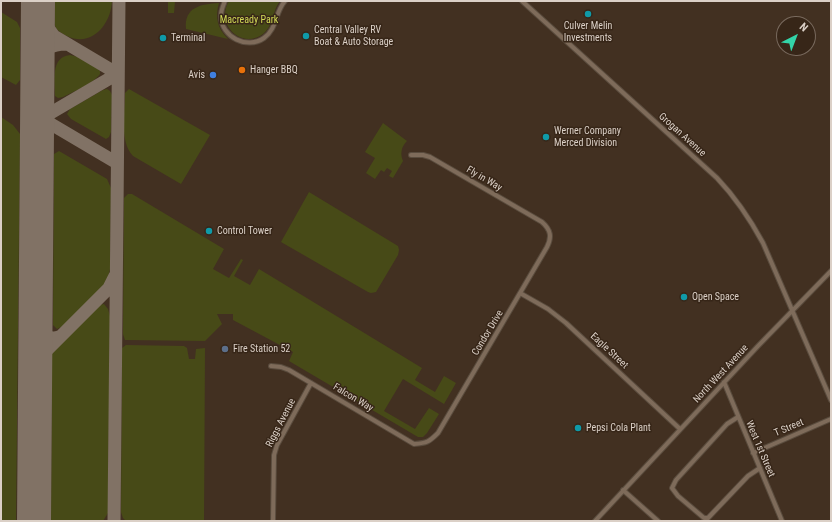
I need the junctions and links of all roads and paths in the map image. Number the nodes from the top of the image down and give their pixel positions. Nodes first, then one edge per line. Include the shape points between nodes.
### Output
1 (225, 1) edge
2 (285, 1) edge
3 (522, 1) edge
4 (411, 155) dead end
5 (546, 226) joint
6 (831, 273) edge
7 (520, 293) junction
8 (792, 311) junction
9 (271, 366) dead end
10 (724, 382) junction
11 (311, 383) junction
12 (831, 400) edge
13 (738, 417) junction
14 (831, 419) edge
15 (680, 429) junction
16 (426, 444) joint
17 (753, 452) junction
18 (760, 468) junction
19 (623, 490) junction
20 (274, 521) edge
21 (595, 521) edge
22 (658, 521) edge
23 (782, 521) edge

1 - 2 street via 221,13 223,26 235,38 249,43 270,34
3 - 8 street, Grogan Avenue via 730,192 749,217 763,242
4 - 5 street, Fly in Way via 430,156
5 - 7 street, Condor Drive via 551,240
6 - 8 street, North West Avenue
7 - 15 street, Eagle Street via 566,322
7 - 16 street, Condor Drive via 438,433
8 - 10 street, North West Avenue
8 - 12 street, Grogan Avenue
9 - 11 street, Falcon Way via 289,370
10 - 13 street, West 1st Street
10 - 15 street, North West Avenue
11 - 16 street, Falcon Way via 414,444
11 - 20 street, Riggs Avenue via 274,455
13 - 17 street, West 1st Street
13 - 18 street via 727,424 676,480 672,488 704,518 708,518 748,476
14 - 17 street, T Street
15 - 19 street, North West Avenue
17 - 18 street, West 1st Street
18 - 23 street, West 1st Street
19 - 21 street, North West Avenue
19 - 22 street

